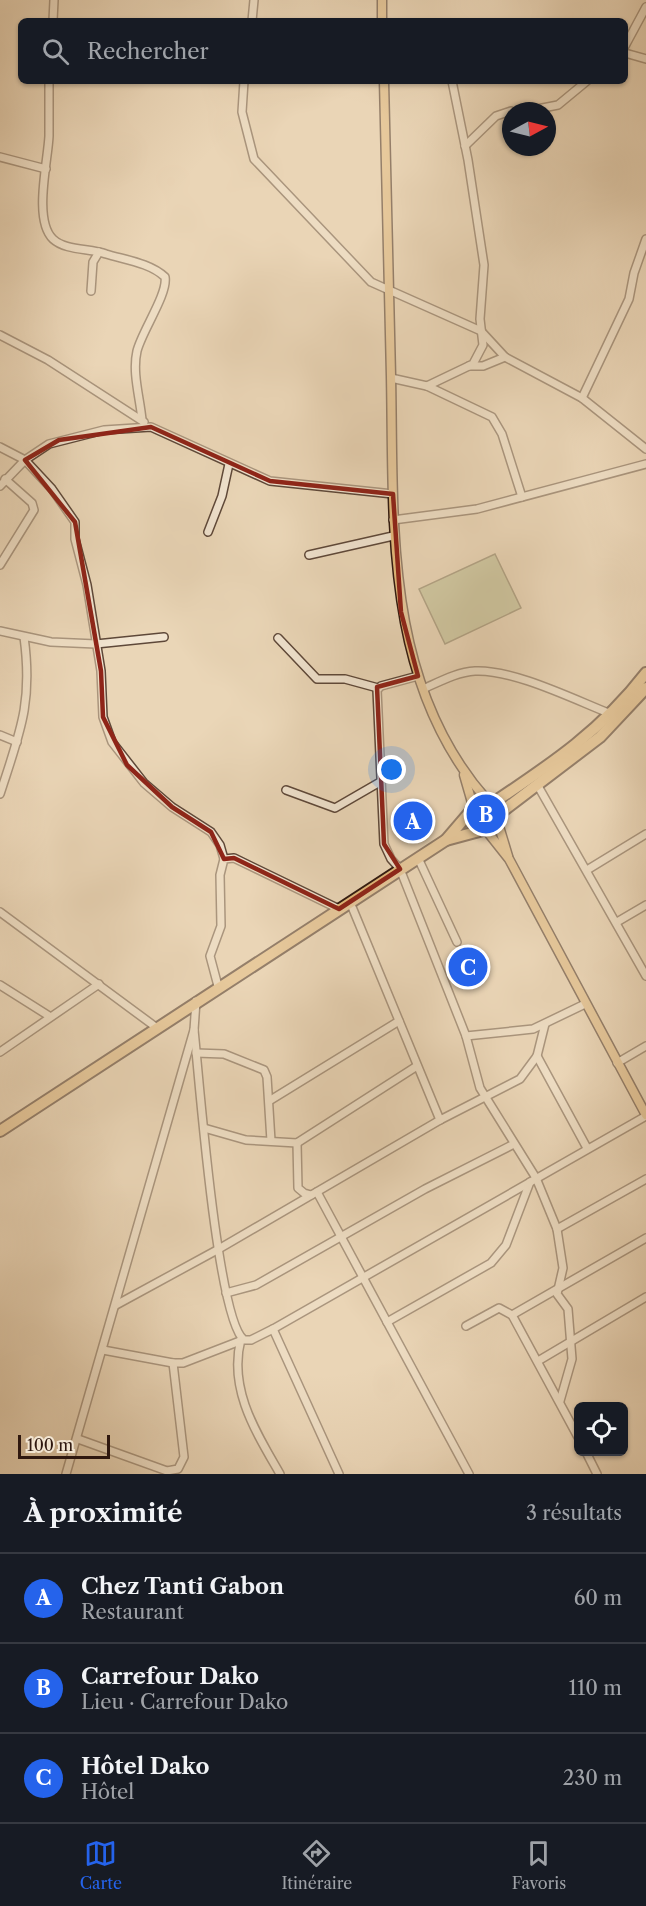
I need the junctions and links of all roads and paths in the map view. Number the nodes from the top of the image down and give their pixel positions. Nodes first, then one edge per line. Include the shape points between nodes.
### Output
1 (54, 0) edge
2 (254, 0) edge
3 (382, 0) edge
4 (646, 8) edge
5 (53, 18) edge
6 (252, 18) edge
7 (382, 18) edge
8 (628, 41) edge
9 (628, 54) edge
10 (646, 59) edge
11 (49, 84) edge
12 (244, 84) edge
13 (384, 84) edge
14 (453, 84) edge
15 (583, 84) edge
16 (556, 105) edge
17 (502, 114) edge
18 (465, 146) junction
19 (0, 157) edge
20 (46, 169) junction
21 (646, 239) edge
22 (99, 252) junction
23 (91, 291) dead end
24 (389, 292) junction
25 (481, 331) junction
26 (0, 335) edge
27 (505, 357) junction
28 (469, 366) junction
29 (391, 378) junction
30 (427, 386) junction
31 (582, 398) junction
32 (142, 420) junction
33 (151, 427) junction
34 (0, 447) edge
35 (646, 449) edge
36 (25, 460) junction
37 (229, 464) junction
38 (646, 464) edge
39 (5, 479) junction
40 (0, 486) edge
41 (393, 494) junction
42 (522, 497) junction
43 (393, 520) junction
44 (208, 532) dead end
45 (393, 536) junction
46 (309, 555) dead end
47 (0, 565) edge
48 (0, 631) edge
49 (24, 637) junction
50 (164, 637) dead end
51 (278, 638) dead end
52 (96, 644) junction
53 (646, 673) edge
54 (418, 676) junction
55 (378, 688) junction
56 (646, 688) edge
57 (423, 689) junction
58 (611, 714) junction
59 (0, 735) edge
60 (17, 742) junction
61 (463, 772) junction
62 (380, 782) junction
63 (538, 786) junction
64 (286, 790) dead end
65 (0, 794) edge
66 (490, 801) junction
67 (472, 809) junction
68 (499, 818) junction
69 (484, 830) junction
70 (646, 834) edge
71 (446, 840) junction
72 (418, 858) junction
73 (224, 859) junction
74 (509, 859) junction
75 (400, 869) junction
76 (587, 870) junction
77 (350, 902) junction
78 (646, 905) edge
79 (339, 909) junction
80 (0, 912) edge
81 (617, 922) junction
82 (457, 942) dead end
83 (646, 975) edge
84 (99, 984) junction
85 (0, 985) edge
86 (218, 986) junction
87 (196, 1001) junction
88 (585, 1004) junction
89 (49, 1016) junction
90 (399, 1021) junction
91 (545, 1024) junction
92 (157, 1028) junction
93 (194, 1030) junction
94 (466, 1036) junction
95 (646, 1046) edge
96 (0, 1052) edge
97 (196, 1053) junction
98 (537, 1056) junction
99 (617, 1063) junction
100 (417, 1066) junction
101 (486, 1096) junction
102 (269, 1101) junction
103 (646, 1116) edge
104 (440, 1119) junction
105 (204, 1128) junction
106 (0, 1131) edge
107 (271, 1141) junction
108 (297, 1143) junction
109 (514, 1144) junction
110 (587, 1148) junction
111 (646, 1179) edge
112 (533, 1180) junction
113 (314, 1193) junction
114 (557, 1229) junction
115 (342, 1235) junction
116 (646, 1238) edge
117 (217, 1250) junction
118 (364, 1276) junction
119 (559, 1287) junction
120 (226, 1293) junction
121 (646, 1297) edge
122 (116, 1305) junction
123 (512, 1315) junction
124 (387, 1322) junction
125 (466, 1326) dead end
126 (273, 1329) junction
127 (241, 1340) junction
128 (571, 1340) junction
129 (103, 1350) junction
130 (538, 1361) junction
131 (173, 1363) junction
132 (560, 1401) junction
133 (574, 1428) edge
134 (78, 1439) junction
135 (588, 1456) edge
136 (66, 1474) edge
137 (280, 1474) edge
138 (339, 1474) edge
139 (469, 1474) edge
140 (597, 1474) edge

1 - 5 street
2 - 6 street
3 - 7 main road
4 - 8 street
9 - 10 street
11 - 20 street
12 - 24 street via 242,112 256,162 365,277
13 - 24 main road
14 - 18 street
15 - 16 street
17 - 18 street
18 - 25 street via 484,266
19 - 20 street
20 - 22 street via 43,207 47,229 66,246
21 - 31 street via 629,299
22 - 23 street via 93,262
22 - 32 street via 148,266 165,278 165,289 148,322 135,362
24 - 25 street
24 - 29 main road
25 - 27 street
25 - 28 street via 481,351
26 - 32 street via 48,360
27 - 28 street via 483,366
27 - 31 street
28 - 30 street
29 - 30 street
29 - 41 main road
30 - 42 street via 492,417 502,434
31 - 35 street
32 - 33 street
33 - 36 street via 104,430 59,440
33 - 37 street
34 - 36 street
36 - 39 street
36 - 52 street via 75,522
37 - 41 street via 270,481
37 - 44 street
38 - 42 street
39 - 40 street
39 - 47 street via 32,503 34,510
41 - 43 main road
42 - 43 street via 477,509
43 - 45 main road
45 - 46 street
45 - 54 main road via 401,612
48 - 49 street
49 - 52 street
49 - 60 street via 28,696
50 - 52 street
51 - 55 street via 317,679 345,679
52 - 73 street via 103,717 112,742 144,783 211,832
53 - 58 highway
54 - 55 street
54 - 57 main road
55 - 62 street
56 - 63 highway via 600,737
57 - 58 street via 464,673 482,671 537,685
57 - 61 main road via 442,736
58 - 66 highway via 561,758
59 - 60 street
60 - 65 street
61 - 66 main road
61 - 67 main road
62 - 64 street via 335,808
62 - 75 street via 384,844
63 - 68 highway
63 - 76 street
66 - 67 highway via 480,801
66 - 68 highway
67 - 69 highway via 473,824
67 - 71 highway
68 - 69 highway
68 - 74 main road
69 - 71 highway
69 - 74 main road
70 - 76 street
71 - 72 highway
72 - 75 highway
72 - 82 street
73 - 79 street via 234,858
73 - 86 street via 220,875 221,926 210,956
74 - 88 main road
75 - 77 highway
75 - 94 street
76 - 81 street
77 - 79 highway
77 - 90 street
78 - 81 street
79 - 86 highway
80 - 84 street
81 - 83 street
84 - 89 street
84 - 92 street
85 - 89 street
86 - 87 highway
87 - 92 highway
87 - 93 street
88 - 91 street
88 - 99 main road
89 - 96 street
90 - 100 street
90 - 102 street
91 - 94 street via 525,1031
91 - 98 street
92 - 106 highway
93 - 97 street
93 - 122 street
94 - 101 street via 476,1078
95 - 99 street
97 - 102 street via 224,1054 264,1070
97 - 105 street
98 - 101 street via 520,1079
98 - 110 street
99 - 103 main road
100 - 104 street
100 - 108 street
101 - 104 street
101 - 109 street
102 - 107 street
103 - 110 street
104 - 113 street
105 - 107 street via 225,1136
105 - 117 street
107 - 108 street
108 - 113 street via 298,1188
109 - 112 street
109 - 115 street
110 - 112 street
111 - 114 street
112 - 114 street
112 - 118 street
112 - 124 street via 506,1245 491,1263
113 - 115 street
113 - 117 street
114 - 119 street via 563,1268
115 - 118 street
115 - 120 street via 256,1285
116 - 119 street
117 - 120 street
117 - 122 street
118 - 124 street
118 - 126 street
119 - 123 street
119 - 128 street via 557,1294 568,1309
120 - 127 street
121 - 128 street
122 - 129 street
123 - 125 street via 499,1308
123 - 130 street
124 - 139 street
126 - 127 street via 251,1340
126 - 138 street
127 - 131 street via 193,1360
127 - 137 street via 236,1366 243,1403
128 - 130 street
128 - 132 street via 572,1365
129 - 131 street
129 - 134 street
130 - 132 street
131 - 134 street via 184,1457 178,1468 167,1471
132 - 133 street
134 - 136 street
135 - 140 street

